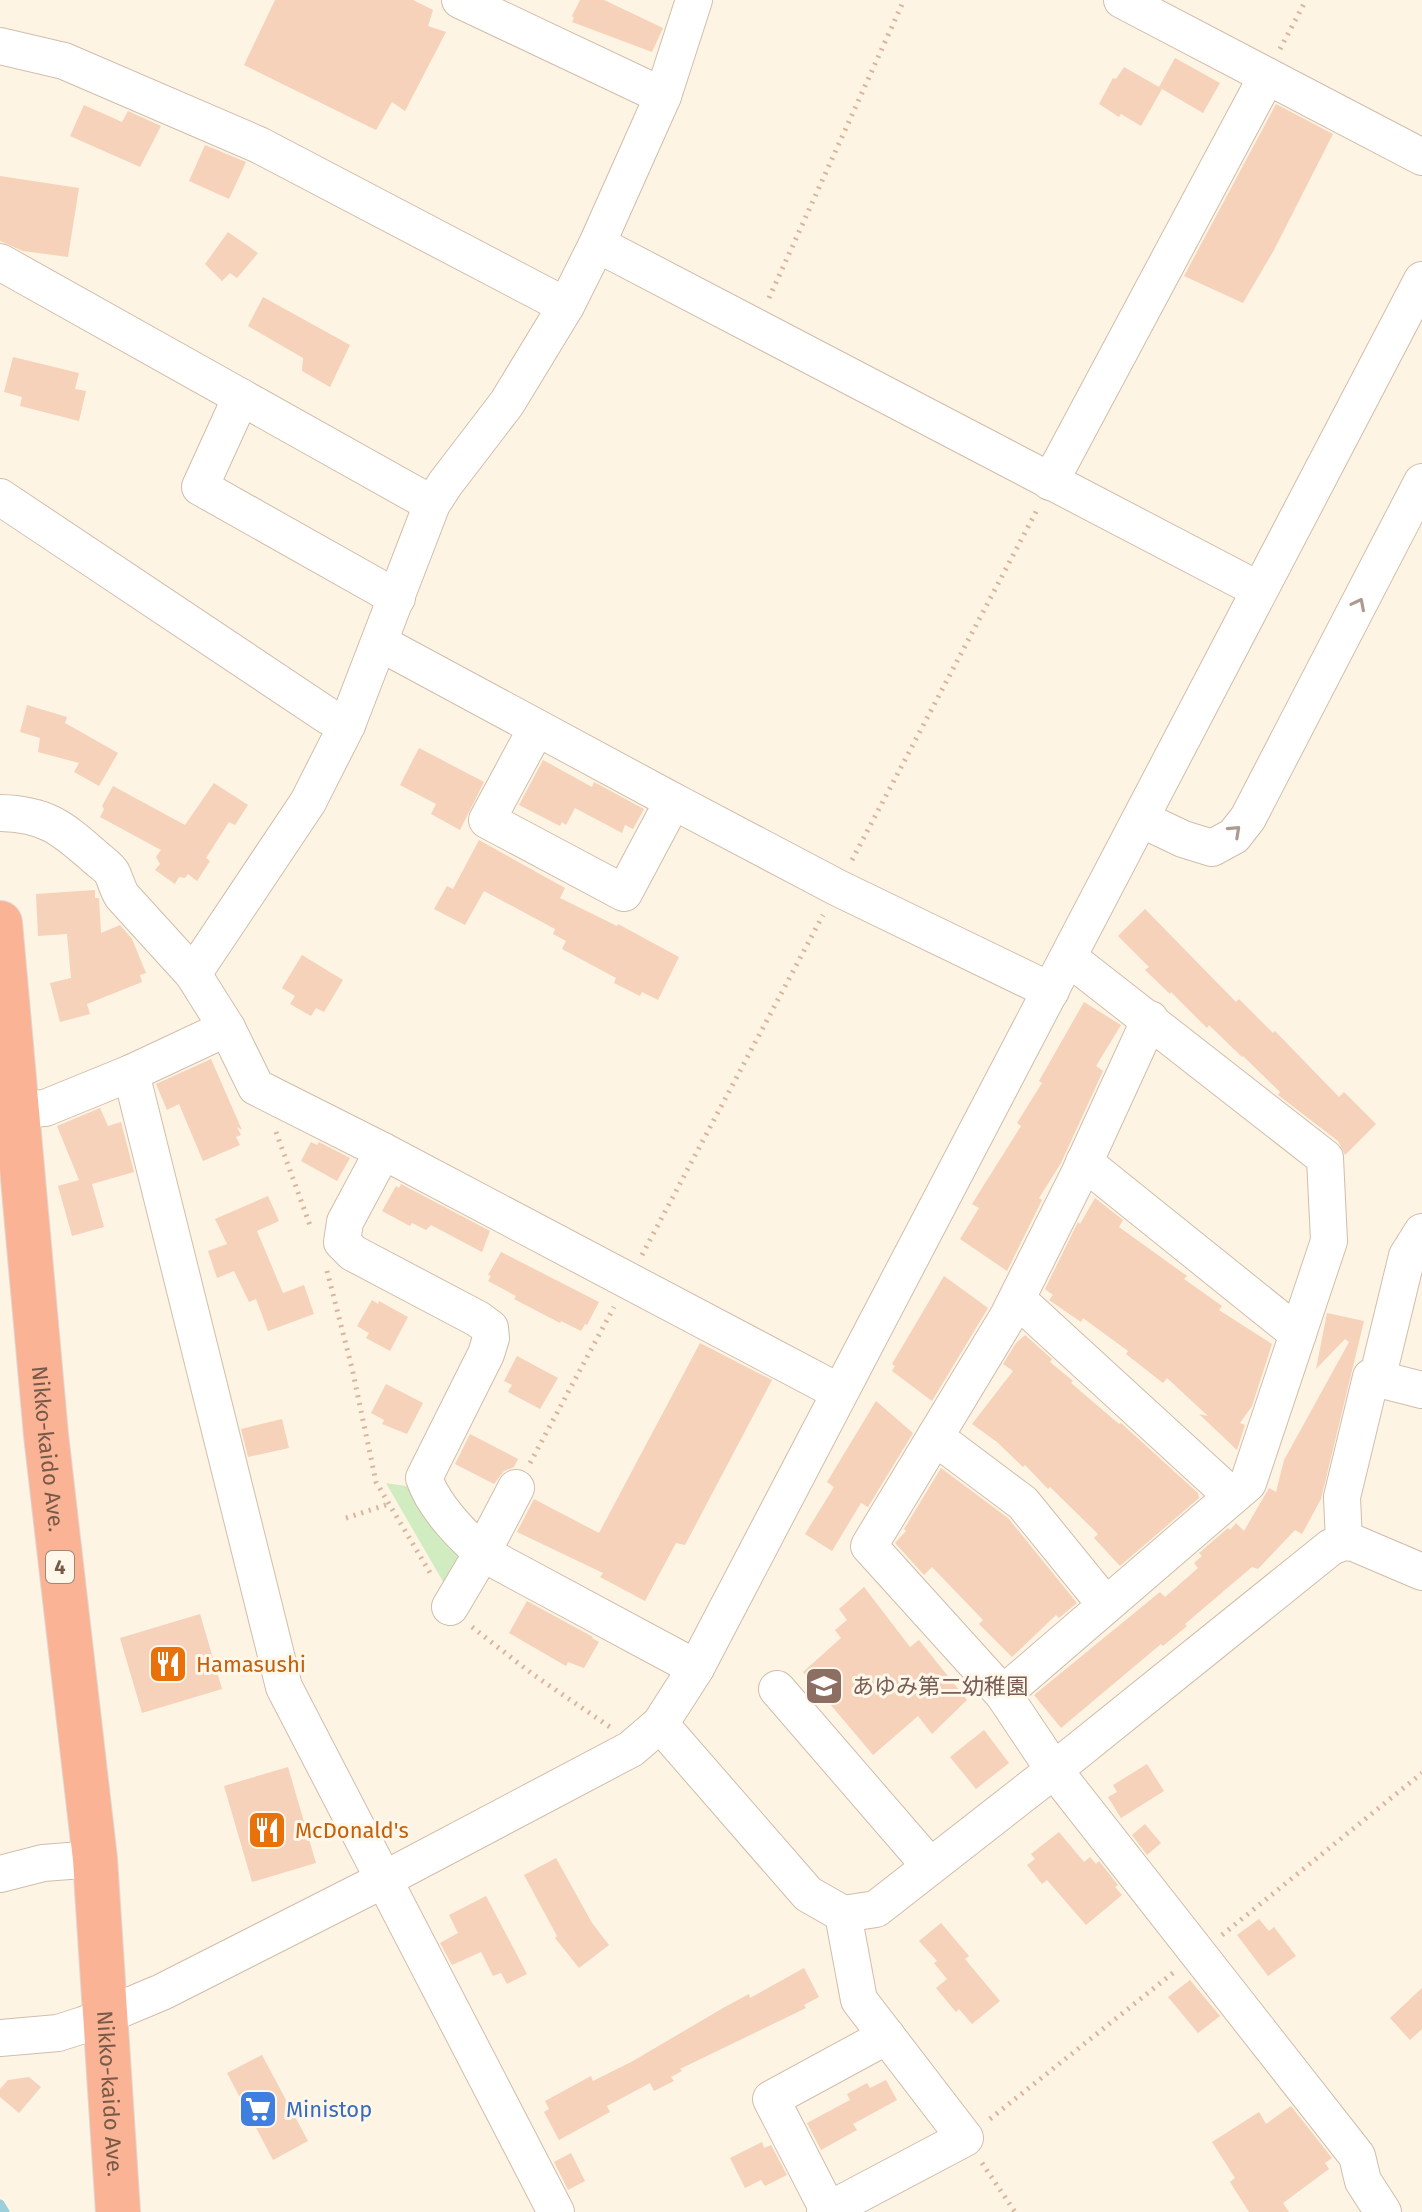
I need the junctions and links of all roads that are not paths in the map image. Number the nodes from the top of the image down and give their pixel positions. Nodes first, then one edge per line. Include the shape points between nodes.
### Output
1 (460, 0) edge
2 (694, 0) edge
3 (1122, 0) edge
4 (0, 46) edge
5 (1267, 76) junction
6 (663, 96) junction
7 (1422, 157) edge
8 (597, 244) junction
9 (0, 262) edge
10 (1422, 280) edge
11 (566, 306) junction
12 (241, 397) junction
13 (1050, 482) junction
14 (1422, 482) edge
15 (0, 497) edge
16 (432, 504) junction
17 (1259, 590) junction
18 (397, 598) junction
19 (380, 643) junction
20 (347, 725) junction
21 (536, 729) junction
22 (673, 801) junction
23 (0, 813) edge
24 (1141, 819) junction
25 (0, 923) edge
26 (1069, 958) junction
27 (193, 974) junction
28 (1051, 991) junction
29 (1150, 1019) junction
30 (227, 1028) junction
31 (6, 1046) edge
32 (131, 1073) junction
33 (17, 1110) junction
34 (383, 1151) junction
35 (1084, 1162) junction
36 (1422, 1232) edge
37 (1017, 1299) junction
38 (1298, 1334) junction
39 (1381, 1363) dead end
40 (1422, 1390) edge
41 (839, 1392) junction
42 (935, 1437) junction
43 (516, 1488) road end
44 (1232, 1496) junction
45 (1344, 1542) junction
46 (482, 1553) junction
47 (1422, 1572) edge
48 (1105, 1604) junction
49 (450, 1607) dead end
50 (696, 1668) junction
51 (777, 1689) dead end
52 (1003, 1694) junction
53 (660, 1724) junction
54 (1054, 1770) junction
55 (95, 1859) junction
56 (930, 1866) junction
57 (0, 1874) edge
58 (383, 1880) junction
59 (843, 1914) junction
60 (106, 2016) junction
61 (887, 2036) junction
62 (0, 2038) edge
63 (826, 2211) edge
64 (118, 2212) edge
65 (556, 2212) edge
66 (1383, 2212) edge

1 - 6 street
2 - 6 street
3 - 5 street
4 - 11 street via 64,61 259,145
5 - 7 street
5 - 13 street
6 - 8 street
8 - 11 street
8 - 13 street
9 - 12 street
10 - 17 street
11 - 16 street via 507,403
12 - 16 street
12 - 18 street via 200,487
13 - 17 street
24 -> 14 street via 1212,848 1234,836
15 - 20 street
16 - 18 street
17 - 24 street
18 - 19 street
19 - 20 street
19 - 21 street
20 - 27 street via 308,802
21 - 22 street
21 - 22 street via 487,820 610,886 624,893
22 - 28 street
23 - 27 street via 36,816 65,831 112,873 122,896
24 - 26 street
25 - 31 highway, Nikko-kaido Ave. / 4
26 - 28 street
26 - 29 street
27 - 30 street
28 - 41 street
29 - 35 street
29 - 38 street via 1325,1158 1329,1241
30 - 32 street
30 - 34 street via 256,1087
31 - 33 highway, Nikko-kaido Ave. / 4
32 - 33 street via 45,1108
32 - 58 street via 284,1687
33 - 55 highway, Nikko-kaido Ave. / 4 via 46,1435
34 - 41 street
34 - 46 street via 345,1222 342,1242 490,1328 486,1354 424,1478 463,1536
35 - 37 street
35 - 38 street
36 - 39 street via 1407,1256
37 - 42 street
37 - 44 street
38 - 44 street via 1248,1483
40 - 45 street via 1371,1377 1342,1497
41 - 50 street
42 - 48 street via 1023,1503
42 - 52 street via 869,1546
43 - 46 street
44 - 48 street
45 - 47 street
45 - 54 street via 1331,1547
46 - 49 street
46 - 50 street
48 - 52 street
50 - 53 street
51 - 56 street
52 - 54 street
53 - 58 street via 631,1749
53 - 59 street via 808,1894
54 - 56 street
54 - 66 street via 1357,2156 1363,2181
55 - 57 street via 43,1863
55 - 60 highway, Nikko-kaido Ave. / 4
56 - 59 street via 876,1909
58 - 60 street
58 - 65 street
59 - 61 street via 859,2000
60 - 62 street via 58,2033
60 - 64 highway, Nikko-kaido Ave. / 4
61 - 63 street via 771,2099
61 - 63 street via 965,2138

